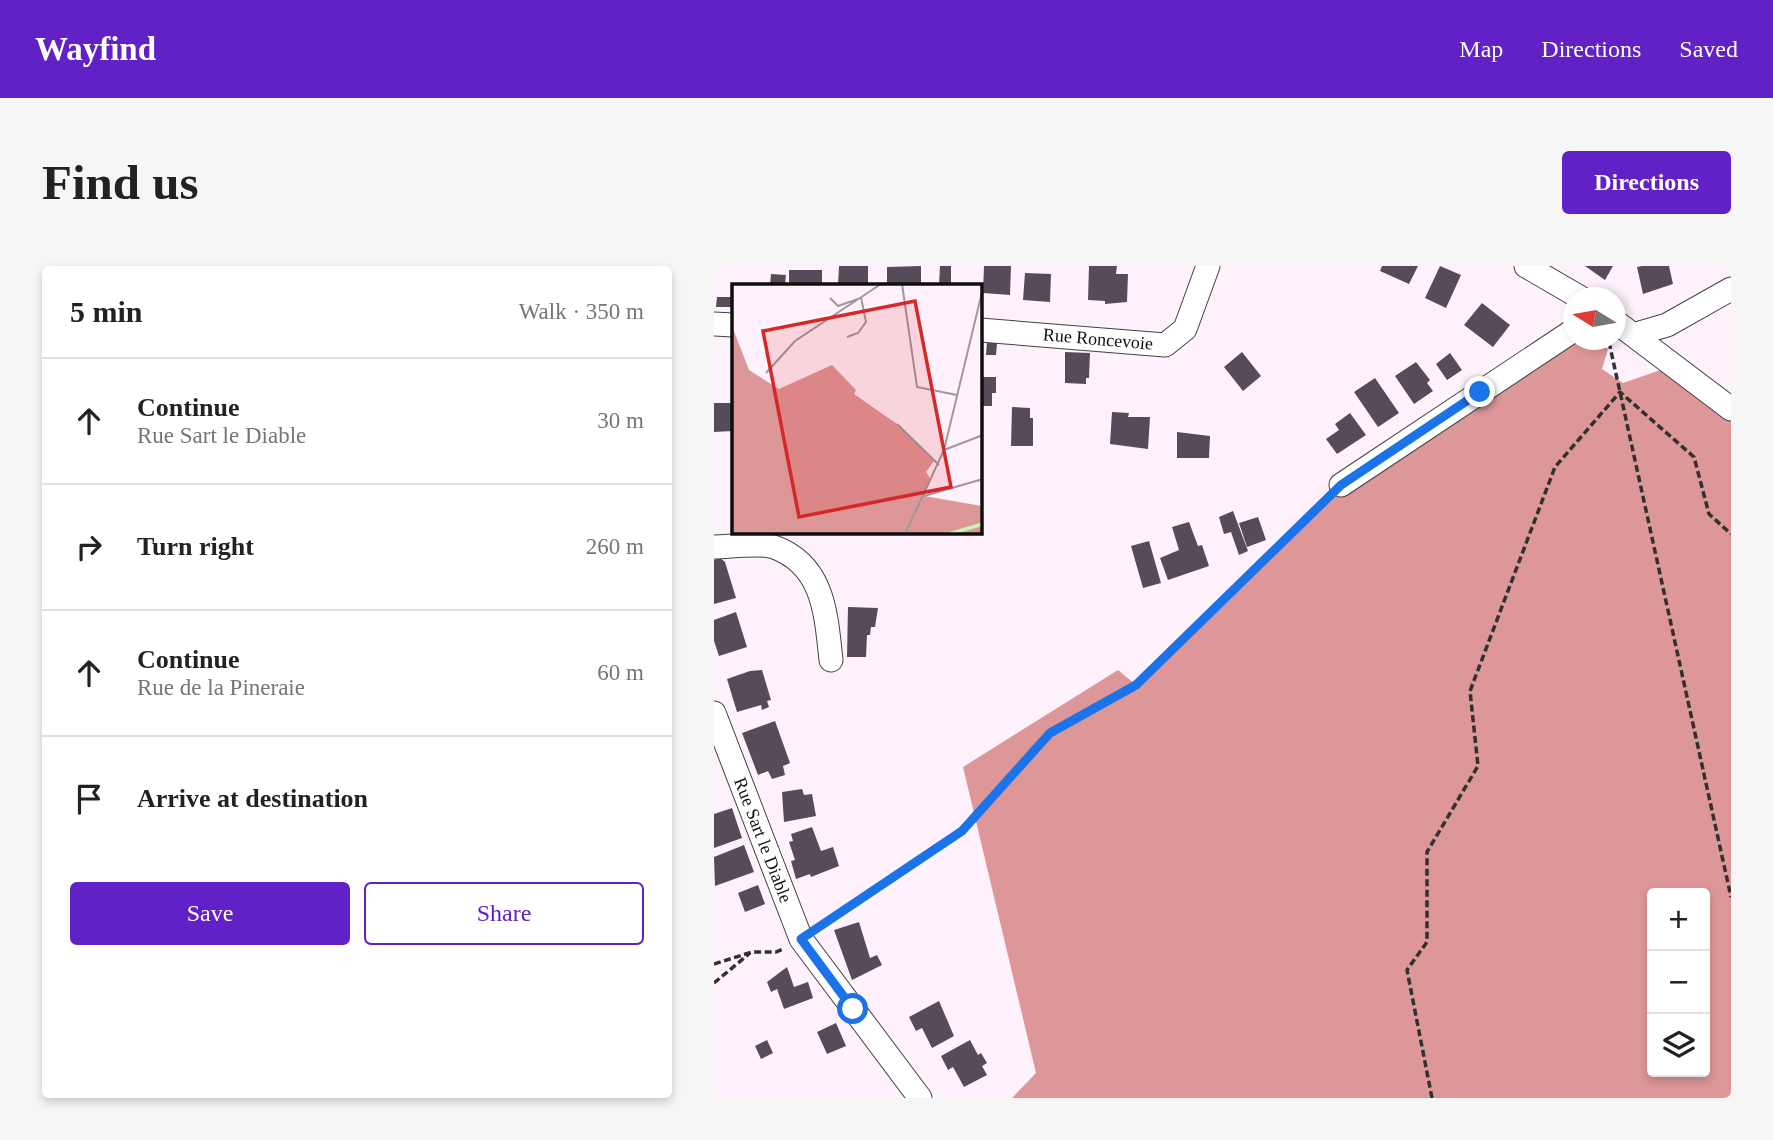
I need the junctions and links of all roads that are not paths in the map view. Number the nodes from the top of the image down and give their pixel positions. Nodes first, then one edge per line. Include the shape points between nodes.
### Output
1 (1208, 266) edge
2 (1526, 266) edge
3 (1563, 288) edge
4 (1731, 289) edge
5 (714, 324) edge
6 (732, 325) edge
7 (1626, 328) edge
8 (982, 330) edge
9 (1626, 330) edge
10 (1563, 337) edge
11 (1731, 409) edge
12 (1341, 485) road end
13 (714, 547) edge
14 (831, 660) dead end
15 (714, 713) edge
16 (920, 1098) edge

1 - 8 street, Rue Roncevoie via 1185,329 1165,345
2 - 3 street
4 - 7 street via 1667,326
5 - 6 street
9 - 11 street
10 - 12 street
13 - 14 street via 772,546 804,565 824,602
15 - 16 street, Rue Sart le Diable via 801,939

